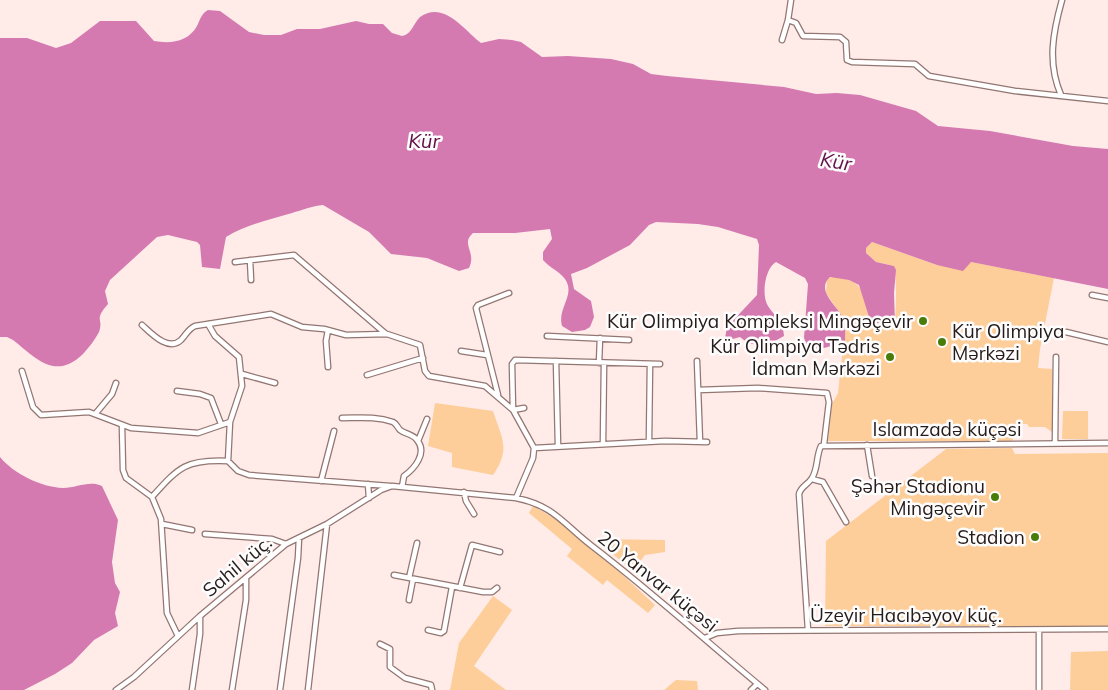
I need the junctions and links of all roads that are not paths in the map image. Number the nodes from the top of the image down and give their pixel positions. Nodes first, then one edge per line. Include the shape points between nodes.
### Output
1 (791, 0) edge
2 (1062, 0) edge
3 (788, 20) junction
4 (782, 40) dead end
5 (1061, 96) junction
6 (1108, 101) edge
7 (250, 260) junction
8 (235, 262) dead end
9 (251, 280) dead end
10 (510, 293) dead end
11 (1092, 295) dead end
12 (1108, 298) edge
13 (208, 324) junction
14 (142, 325) dead end
15 (328, 330) junction
16 (1066, 332) dead end
17 (386, 334) junction
18 (547, 336) dead end
19 (600, 338) junction
20 (629, 340) dead end
21 (1108, 342) edge
22 (461, 351) dead end
23 (487, 355) junction
24 (1056, 357) dead end
25 (424, 358) junction
26 (556, 361) junction
27 (697, 361) dead end
28 (602, 363) junction
29 (650, 364) junction
30 (660, 364) dead end
31 (328, 367) dead end
32 (22, 371) dead end
33 (242, 374) junction
34 (368, 375) dead end
35 (116, 383) dead end
36 (275, 383) dead end
37 (698, 390) junction
38 (177, 391) dead end
39 (498, 396) junction
40 (524, 408) dead end
41 (513, 410) junction
42 (96, 413) junction
43 (342, 418) dead end
44 (427, 419) dead end
45 (230, 422) junction
46 (221, 424) junction
47 (122, 426) junction
48 (334, 431) dead end
49 (418, 441) junction
50 (649, 441) junction
51 (700, 442) junction
52 (707, 442) dead end
53 (603, 443) junction
54 (1055, 443) junction
55 (1108, 443) edge
56 (824, 444) junction
57 (867, 445) junction
58 (558, 446) junction
59 (534, 448) junction
60 (228, 461) junction
61 (872, 476) dead end
62 (812, 478) junction
63 (321, 481) junction
64 (368, 484) junction
65 (392, 486) junction
66 (402, 486) junction
67 (464, 492) junction
68 (152, 497) junction
69 (369, 498) junction
70 (516, 498) junction
71 (530, 501) joint
72 (474, 514) dead end
73 (846, 522) dead end
74 (162, 524) junction
75 (327, 524) junction
76 (192, 530) dead end
77 (204, 534) dead end
78 (299, 538) junction
79 (417, 543) dead end
80 (286, 544) junction
81 (500, 552) dead end
82 (394, 575) dead end
83 (246, 579) junction
84 (411, 579) junction
85 (452, 587) junction
86 (460, 588) junction
87 (497, 588) dead end
88 (409, 600) dead end
89 (200, 616) junction
90 (1108, 629) edge
91 (428, 630) dead end
92 (808, 630) junction
93 (1039, 630) junction
94 (178, 636) junction
95 (705, 638) junction
96 (380, 644) dead end
97 (758, 684) junction
98 (116, 690) edge
99 (192, 690) edge
100 (232, 690) edge
101 (280, 690) edge
102 (308, 690) edge
103 (432, 690) edge
104 (751, 690) edge
105 (765, 690) edge
106 (1039, 690) edge

1 - 3 street
2 - 5 street via 1052,43 1054,72
3 - 4 street
3 - 5 street via 796,23 803,36 832,36 844,40 845,57 852,62 916,64 929,76
5 - 6 street
7 - 8 street
7 - 9 street
7 - 17 street via 289,254 299,257
10 - 23 street via 476,308
11 - 12 street
13 - 14 street via 189,329 180,340 173,342 159,340
13 - 15 street via 271,314 298,326
13 - 33 street via 215,336 239,358
15 - 17 street via 346,336
15 - 31 street
16 - 21 street
17 - 25 street via 420,345
18 - 19 street
19 - 20 street
19 - 28 street
22 - 23 street
23 - 39 street
24 - 54 street
25 - 34 street
25 - 39 street via 425,371 429,376 479,384
26 - 28 street
26 - 41 street via 513,361
26 - 58 street
27 - 37 street
28 - 29 street
28 - 53 street
29 - 30 street
29 - 50 street
32 - 42 street via 36,413 50,416
33 - 36 street
33 - 45 street via 241,392
35 - 42 street via 112,394
37 - 51 street
37 - 56 street via 758,388 827,393 829,402
38 - 46 street via 211,398
39 - 41 street
40 - 41 street
41 - 59 street
42 - 47 street
43 - 49 street via 366,417 394,422 398,429
44 - 49 street
45 - 46 street
45 - 60 street
46 - 47 street via 198,433
47 - 68 street via 126,478
48 - 63 street
49 - 66 street via 419,460 415,469 404,476
50 - 51 street
50 - 53 street
51 - 52 street
53 - 58 street
54 - 55 street, Islamzadə küçəsi
54 - 57 street, Islamzadə küçəsi
56 - 57 street, Islamzadə küçəsi
56 - 62 street via 819,450
57 - 61 street
58 - 59 street
59 - 70 street
60 - 63 street, Sahil küç. via 238,471 249,475
60 - 68 street via 204,460 186,465
62 - 73 street via 823,482
62 - 92 street via 799,494
63 - 64 street, Sahil küç.
64 - 65 street, Sahil küç.
64 - 69 street
65 - 66 street, Sahil küç.
65 - 69 street, Sahil küç.
66 - 67 street, Sahil küç.
67 - 70 street, Sahil küç.
67 - 72 street
68 - 74 street
69 - 75 street, Sahil küç.
70 - 71 street, Sahil küç.
71 - 95 street, 20 Yanvar küçəsi via 560,516
74 - 76 street
74 - 94 street via 167,614
75 - 78 street, Sahil küç.
75 - 102 street
77 - 80 street via 272,539
78 - 80 street, Sahil küç.
78 - 101 street
79 - 84 street
80 - 83 street, Sahil küç.
81 - 86 street via 472,545
82 - 84 street
83 - 89 street, Sahil küç.
83 - 100 street via 246,600
84 - 85 street
84 - 88 street
85 - 86 street
85 - 91 street via 444,631
86 - 87 street via 489,593
89 - 94 street, Sahil küç.
89 - 99 street
90 - 93 street, Üzeyir Hacıbəyov küç.
92 - 93 street, Üzeyir Hacıbəyov küç.
92 - 95 street, Üzeyir Hacıbəyov küç. via 722,632
93 - 106 street
94 - 98 street, Sahil küç.
95 - 97 street, 20 Yanvar küçəsi
96 - 103 street via 390,649 390,667 405,678 430,684
97 - 104 street
97 - 105 street, 20 Yanvar küçəsi

